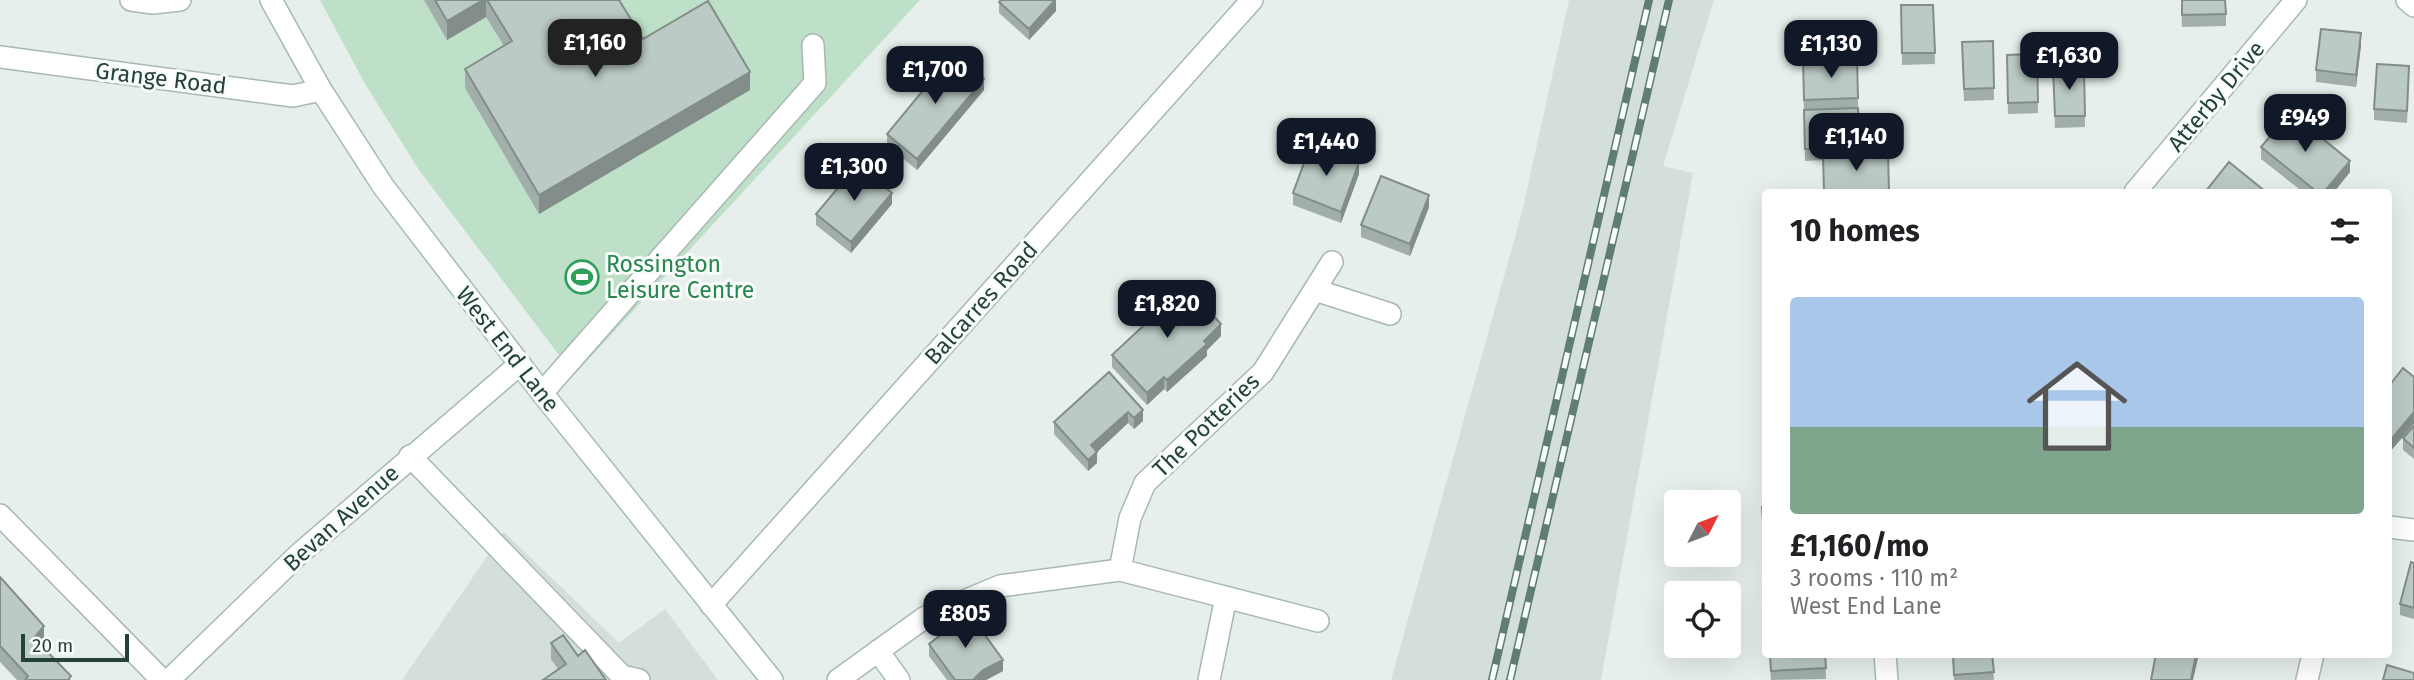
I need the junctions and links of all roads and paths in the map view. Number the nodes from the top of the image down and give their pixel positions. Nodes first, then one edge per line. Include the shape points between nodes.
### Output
1 (131, 0) edge
2 (180, 0) edge
3 (271, 0) edge
4 (1252, 0) edge
5 (2296, 0) edge
6 (2407, 0) edge
7 (2414, 6) edge
8 (813, 45) dead end
9 (0, 57) edge
10 (321, 90) junction
11 (2138, 189) edge
12 (1332, 262) dead end
13 (1315, 290) junction
14 (1390, 314) dead end
15 (520, 365) junction
16 (542, 393) junction
17 (410, 456) junction
18 (0, 515) edge
19 (2392, 527) edge
20 (2414, 530) edge
21 (1120, 570) junction
22 (1226, 597) junction
23 (711, 605) junction
24 (1318, 621) dead end
25 (878, 651) junction
26 (1885, 658) edge
27 (2312, 658) edge
28 (162, 680) edge
29 (169, 680) edge
30 (639, 680) edge
31 (772, 680) edge
32 (838, 680) edge
33 (899, 680) edge
34 (1209, 680) edge
35 (1887, 680) edge
36 (2307, 680) edge

1 - 2 street
3 - 10 street, West End Lane
4 - 23 street, Balcarres Road
5 - 11 street, Atterby Drive
6 - 7 street
8 - 16 street via 815,83
9 - 10 street, Grange Road via 293,96
10 - 15 street, West End Lane via 383,186
12 - 13 street, The Potteries
13 - 14 street
13 - 21 street, The Potteries via 1263,372 1145,484 1130,518
15 - 16 street, West End Lane
15 - 17 street, Bevan Avenue
16 - 23 street, West End Lane
17 - 29 street, Bevan Avenue via 298,555
17 - 30 street via 622,676
18 - 28 street
19 - 20 street
21 - 22 street
21 - 25 street via 1000,586 925,618
22 - 24 street
22 - 34 street
23 - 31 street, West End Lane
25 - 32 street
25 - 33 street
26 - 35 street
27 - 36 street

